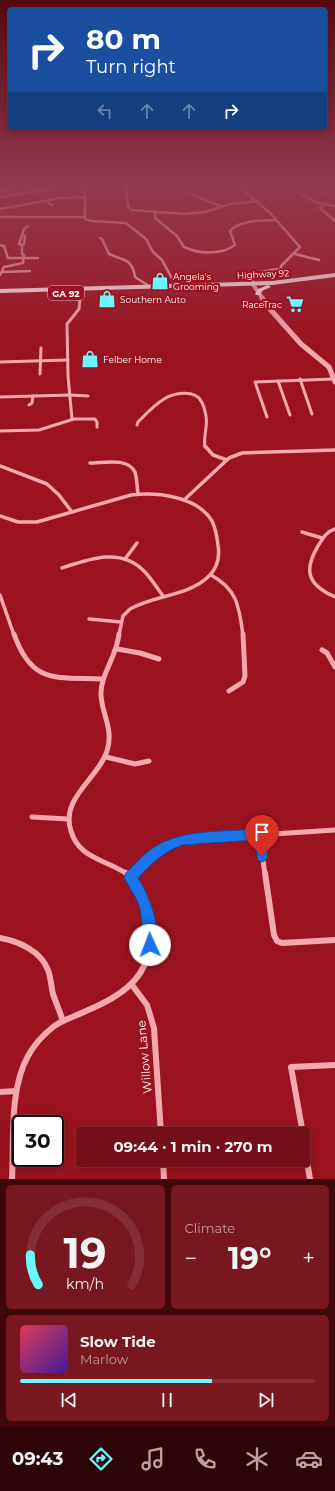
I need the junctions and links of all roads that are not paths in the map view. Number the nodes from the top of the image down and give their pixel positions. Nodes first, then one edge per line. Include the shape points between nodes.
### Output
1 (25, 238) edge
2 (100, 238) dead end
3 (145, 238) edge
4 (178, 238) edge
5 (232, 238) edge
6 (292, 238) edge
7 (0, 245) edge
8 (22, 254) junction
9 (295, 254) junction
10 (24, 258) junction
11 (38, 258) dead end
12 (20, 259) junction
13 (319, 260) dead end
14 (20, 265) junction
15 (281, 269) junction
16 (19, 271) junction
17 (30, 271) dead end
18 (1, 273) edge
19 (335, 275) edge
20 (254, 276) junction
21 (288, 276) dead end
22 (304, 280) junction
23 (335, 280) edge
24 (174, 282) junction
25 (144, 284) junction
26 (270, 285) junction
27 (154, 286) junction
28 (164, 286) junction
29 (137, 287) junction
30 (185, 287) junction
31 (255, 289) junction
32 (0, 290) edge
33 (80, 291) junction
34 (0, 296) edge
35 (41, 348) dead end
36 (40, 360) junction
37 (68, 360) junction
38 (0, 362) edge
39 (40, 374) dead end
40 (300, 379) junction
41 (278, 381) junction
42 (334, 381) edge
43 (70, 394) junction
44 (33, 396) junction
45 (88, 396) dead end
46 (0, 397) edge
47 (29, 405) dead end
48 (312, 414) dead end
49 (290, 415) dead end
50 (267, 418) dead end
51 (72, 419) junction
52 (137, 425) dead end
53 (97, 427) dead end
54 (0, 431) edge
55 (335, 450) edge
56 (228, 460) junction
57 (90, 463) dead end
58 (0, 466) edge
59 (138, 494) junction
60 (184, 500) junction
61 (72, 512) junction
62 (0, 516) edge
63 (335, 529) edge
64 (302, 532) dead end
65 (322, 538) junction
66 (137, 543) dead end
67 (124, 559) junction
68 (62, 568) dead end
69 (211, 575) junction
70 (0, 595) edge
71 (163, 596) junction
72 (335, 597) edge
73 (89, 619) dead end
74 (121, 622) junction
75 (117, 649) junction
76 (322, 650) dead end
77 (159, 659) dead end
78 (335, 667) edge
79 (102, 679) junction
80 (230, 690) dead end
81 (106, 757) junction
82 (149, 761) dead end
83 (32, 817) dead end
84 (68, 819) junction
85 (335, 830) edge
86 (259, 834) junction
87 (130, 877) junction
88 (0, 938) edge
89 (335, 940) edge
90 (132, 985) junction
91 (63, 1021) junction
92 (335, 1065) edge
93 (16, 1091) junction
94 (0, 1092) edge
95 (160, 1127) edge
96 (302, 1127) edge
97 (163, 1167) edge
98 (308, 1167) edge
99 (12, 1179) edge
100 (164, 1179) edge
101 (310, 1179) edge

1 - 8 street
2 - 25 street via 109,254 132,264 135,276
3 - 24 street via 153,252 162,260
4 - 5 street via 182,246 212,251 233,247
6 - 9 street via 300,247
7 - 12 street via 4,246 7,257
8 - 10 street
8 - 12 street
9 - 13 street
9 - 15 street via 281,266
10 - 11 street
10 - 12 street
10 - 14 street
12 - 14 street
14 - 16 street
14 - 18 street via 7,266
15 - 20 street
15 - 21 street
16 - 17 street
16 - 18 street
19 - 22 main road, Highway 92
20 - 26 main road
20 - 31 street
22 - 26 main road, Highway 92
22 - 31 main road via 261,285
23 - 26 main road, Highway 92
24 - 28 street
24 - 30 street
25 - 27 street
25 - 29 street
26 - 31 main road, Highway 92
26 - 31 main road
27 - 28 main road, Highway 92 / GA 92
27 - 29 main road, Highway 92 / GA 92
28 - 30 main road, Highway 92 / GA 92
29 - 33 main road, Highway 92 / GA 92
30 - 31 main road, Highway 92 / GA 92
30 - 31 main road via 247,285
30 - 33 main road, Highway 92 / GA 92
31 - 42 street via 301,344 329,367
32 - 33 main road, Highway 92 / GA 92
33 - 34 main road, Highway 92 / GA 92
33 - 37 street via 79,309 67,324
35 - 36 street
36 - 37 street
36 - 38 street
36 - 39 street
37 - 43 street
40 - 41 street
40 - 42 street
40 - 48 street
41 - 49 street
41 - 50 street via 255,382
43 - 44 street
43 - 45 street
43 - 51 street
44 - 46 street
44 - 47 street
51 - 53 street via 95,419 98,422
51 - 54 street via 43,429
52 - 56 street via 163,399 177,394 196,396 200,399 207,424 205,447 215,456
55 - 56 street via 242,453
56 - 60 street
57 - 59 street via 122,462 131,466
58 - 61 street via 47,484
59 - 60 street via 157,494
59 - 61 street
60 - 69 street via 202,509 215,526 219,558
61 - 62 street via 45,521 28,523 13,522
63 - 65 street via 324,534
64 - 65 street
65 - 72 street via 310,559 308,569 311,578 320,588
66 - 67 street
67 - 68 street via 98,557
67 - 71 street via 138,565
69 - 71 street via 194,586
69 - 80 street via 225,583 237,602 246,673 244,681
70 - 79 street via 4,600 24,660 36,671 54,676
71 - 74 street via 135,606 124,615
73 - 74 street
74 - 75 street
75 - 77 street
75 - 79 street
76 - 78 street via 328,653
79 - 81 street via 101,698 110,730
81 - 82 street via 135,764
81 - 84 street via 74,800
83 - 84 street
84 - 87 street via 71,834 78,846
85 - 86 street
86 - 87 street via 191,838 174,842 154,854
86 - 89 street via 277,941 282,943
87 - 90 street via 144,900 150,939 147,960
88 - 91 street via 24,946 43,960
90 - 91 street via 113,998
90 - 95 street, Willow Lane via 146,1002 153,1022
91 - 93 street via 45,1032 32,1047 22,1067
92 - 96 street via 291,1067
93 - 94 street
93 - 99 street
97 - 100 street
98 - 101 street

